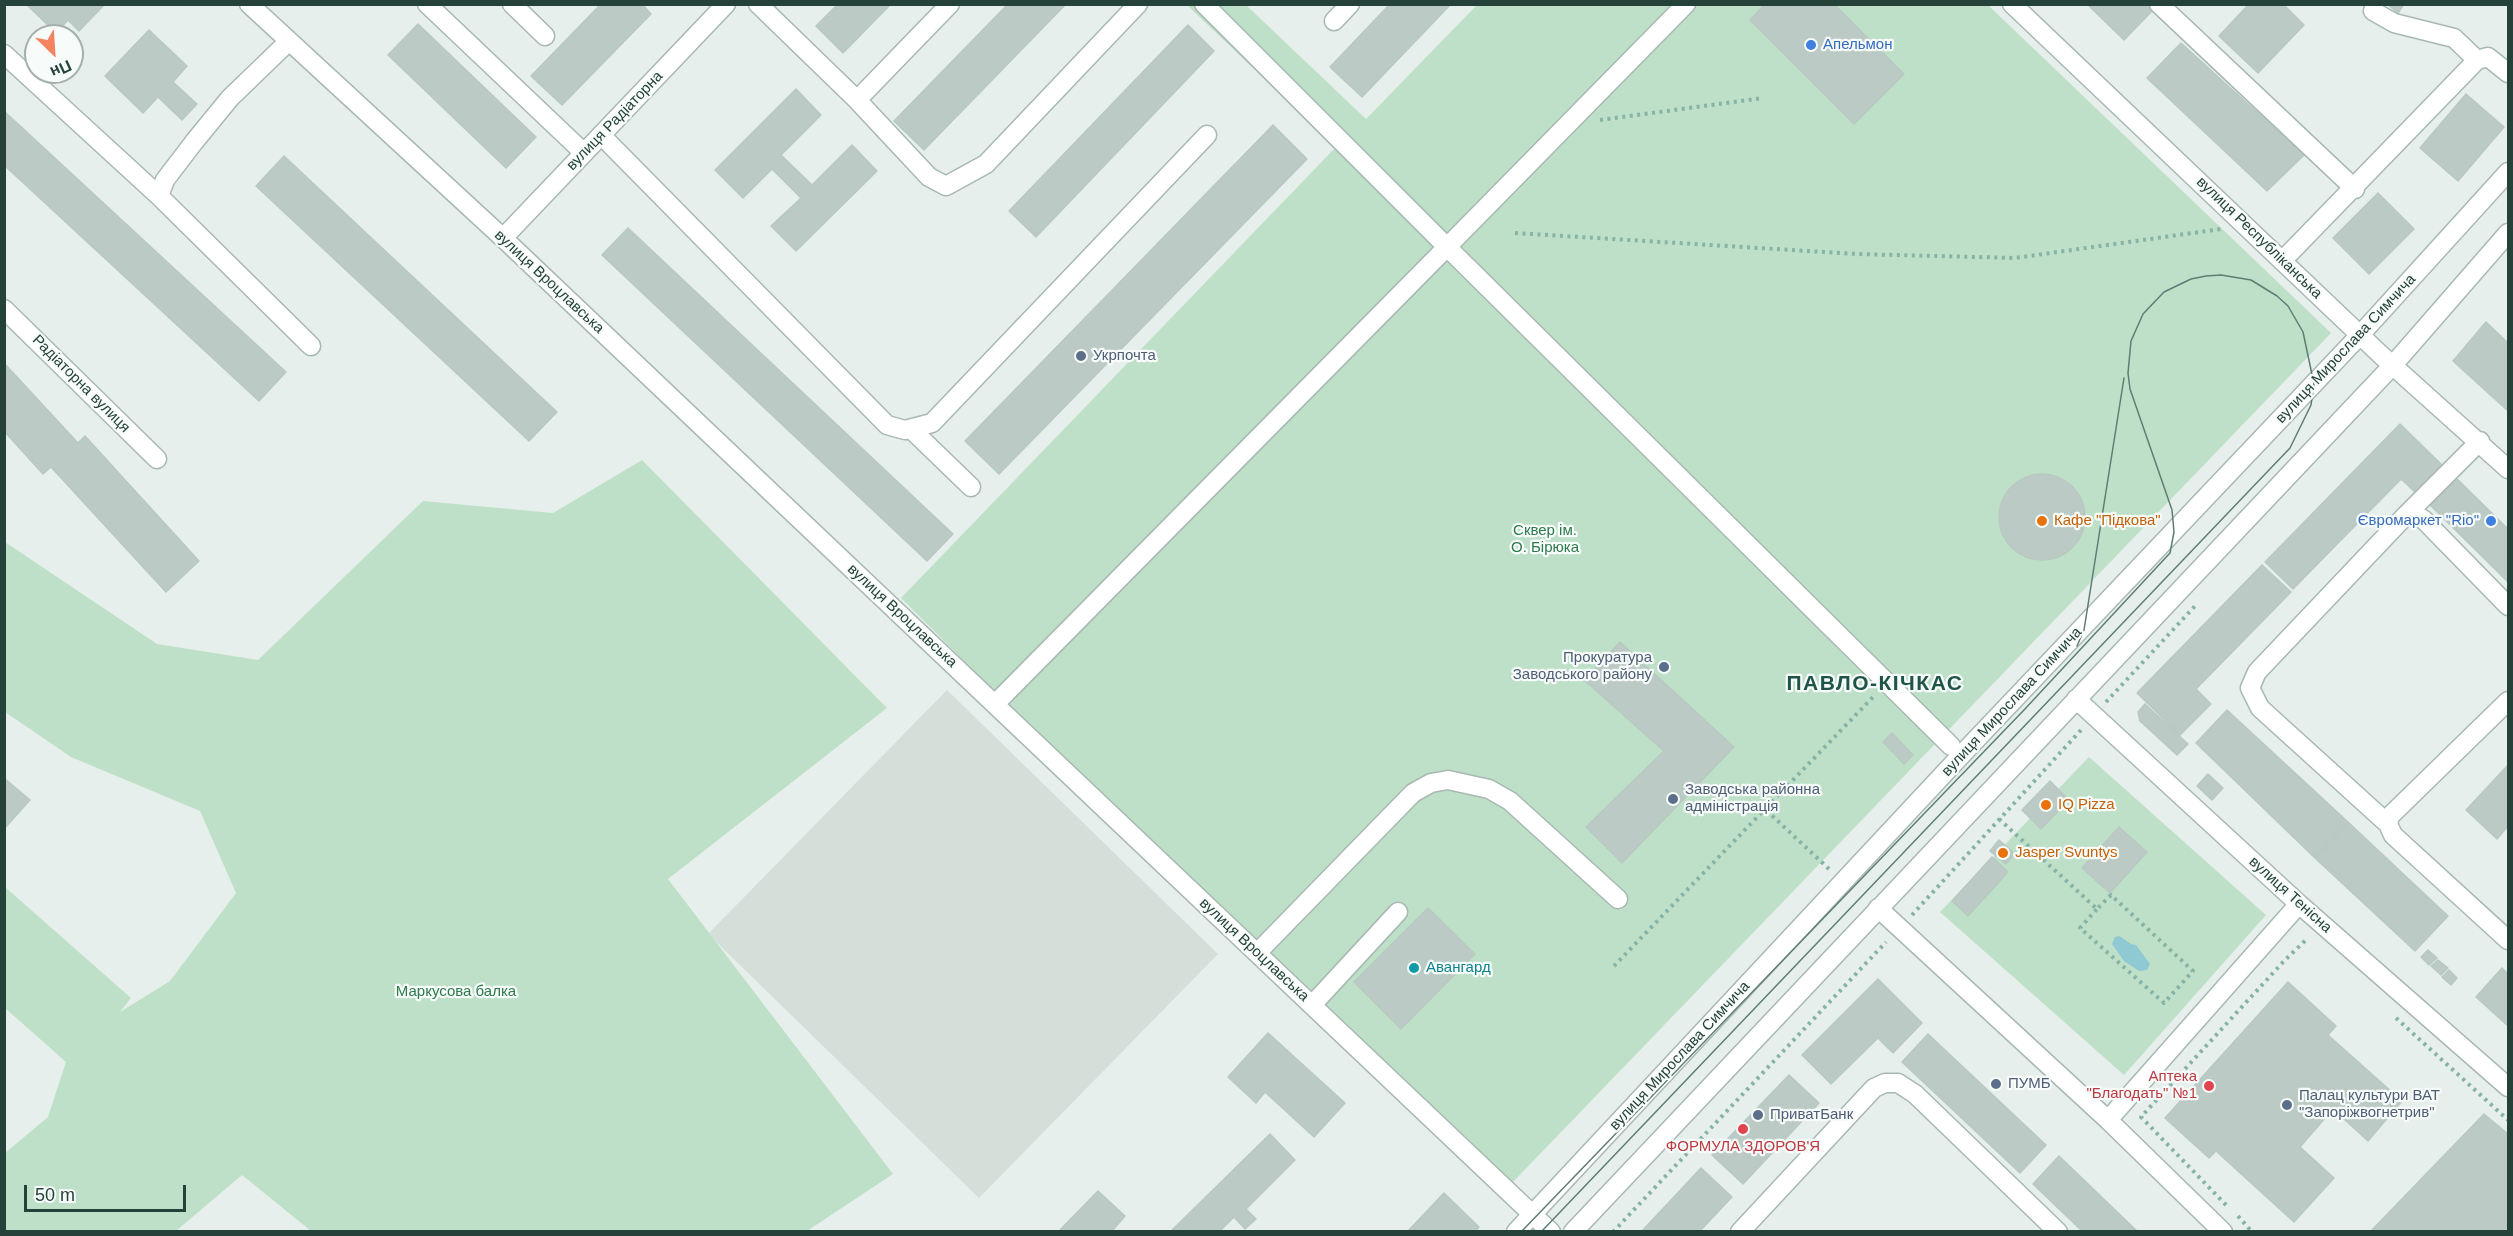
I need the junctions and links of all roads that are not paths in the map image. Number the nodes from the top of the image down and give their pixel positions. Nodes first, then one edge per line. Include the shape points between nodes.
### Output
1 (249, 4) edge
2 (427, 4) edge
3 (512, 4) edge
4 (726, 4) edge
5 (758, 4) edge
6 (950, 4) edge
7 (1138, 4) edge
8 (1204, 4) edge
9 (1350, 4) edge
10 (1686, 4) edge
11 (2012, 4) edge
12 (2159, 4) edge
13 (447, 11) edge
14 (2373, 11) dead end
15 (1334, 21) dead end
16 (545, 36) dead end
17 (288, 42) junction
18 (4, 54) edge
19 (2478, 60) junction
20 (2508, 73) edge
21 (857, 100) junction
22 (601, 135) junction
23 (1207, 135) dead end
24 (584, 153) junction
25 (2508, 172) edge
26 (2355, 189) junction
27 (159, 196) junction
28 (2508, 233) edge
29 (503, 238) junction
30 (1447, 247) junction
31 (2282, 261) junction
32 (4, 309) edge
33 (2360, 335) junction
34 (311, 346) dead end
35 (2393, 365) junction
36 (912, 430) junction
37 (2480, 441) junction
38 (157, 459) dead end
39 (2508, 469) edge
40 (971, 487) dead end
41 (2406, 515) junction
42 (2508, 606) edge
43 (2076, 699) junction
44 (2508, 702) edge
45 (995, 704) junction
46 (1951, 746) dead end
47 (2388, 824) junction
48 (1618, 899) dead end
49 (2299, 904) junction
50 (1878, 908) junction
51 (1398, 912) dead end
52 (2508, 940) edge
53 (1257, 953) junction
54 (1312, 1005) junction
55 (2508, 1087) edge
56 (2108, 1120) junction
57 (1533, 1214) junction
58 (1516, 1232) edge
59 (1551, 1232) edge
60 (1573, 1232) edge
61 (1740, 1232) edge
62 (2058, 1232) edge
63 (2223, 1232) edge

1 - 17 street, вулиця Вроцлавська
2 - 13 street
3 - 16 street
4 - 22 street, вулиця Радіаторна
5 - 21 street
6 - 21 street
7 - 21 street via 986,164 946,186 929,177
8 - 30 street
9 - 15 street
10 - 30 street
11 - 31 street, вулиця Республіканська
12 - 26 street
13 - 24 street
14 - 19 street via 2394,23 2454,38
17 - 27 street via 230,98 165,180
17 - 29 street, вулиця Вроцлавська
18 - 27 street
19 - 20 street via 2488,57
19 - 26 street
22 - 24 street, вулиця Радіаторна
22 - 36 street via 887,425
23 - 36 street via 932,423
24 - 29 street, вулиця Радіаторна
25 - 33 street, вулиця Мирослава Симчича
26 - 31 street
27 - 34 street
28 - 35 street
29 - 45 street, вулиця Вроцлавська
30 - 45 street
30 - 46 street
31 - 33 street, вулиця Республіканська
32 - 38 street, Радіаторна вулиця
33 - 35 street, вулиця Республіканська
33 - 57 street, вулиця Мирослава Симчича
35 - 37 street, вулиця Республіканська
35 - 43 street
36 - 40 street
37 - 39 street, вулиця Республіканська
37 - 41 street
41 - 42 street via 2424,520
41 - 47 street via 2257,672 2250,688 2260,708
43 - 49 street, вулиця Тенісна
43 - 50 street
44 - 47 street via 2390,816
45 - 53 street, вулиця Вроцлавська
47 - 52 street via 2393,835
48 - 53 street via 1510,801 1490,789 1448,780 1431,783 1413,793
49 - 55 street, вулиця Тенісна
49 - 56 street
50 - 56 street
50 - 60 street
51 - 54 street
53 - 54 street, вулиця Вроцлавська
54 - 57 street, вулиця Вроцлавська
56 - 63 street
57 - 58 street, вулиця Мирослава Симчича
57 - 59 street, вулиця Вроцлавська
61 - 62 street via 1874,1088 1885,1083 1898,1083 1915,1094

